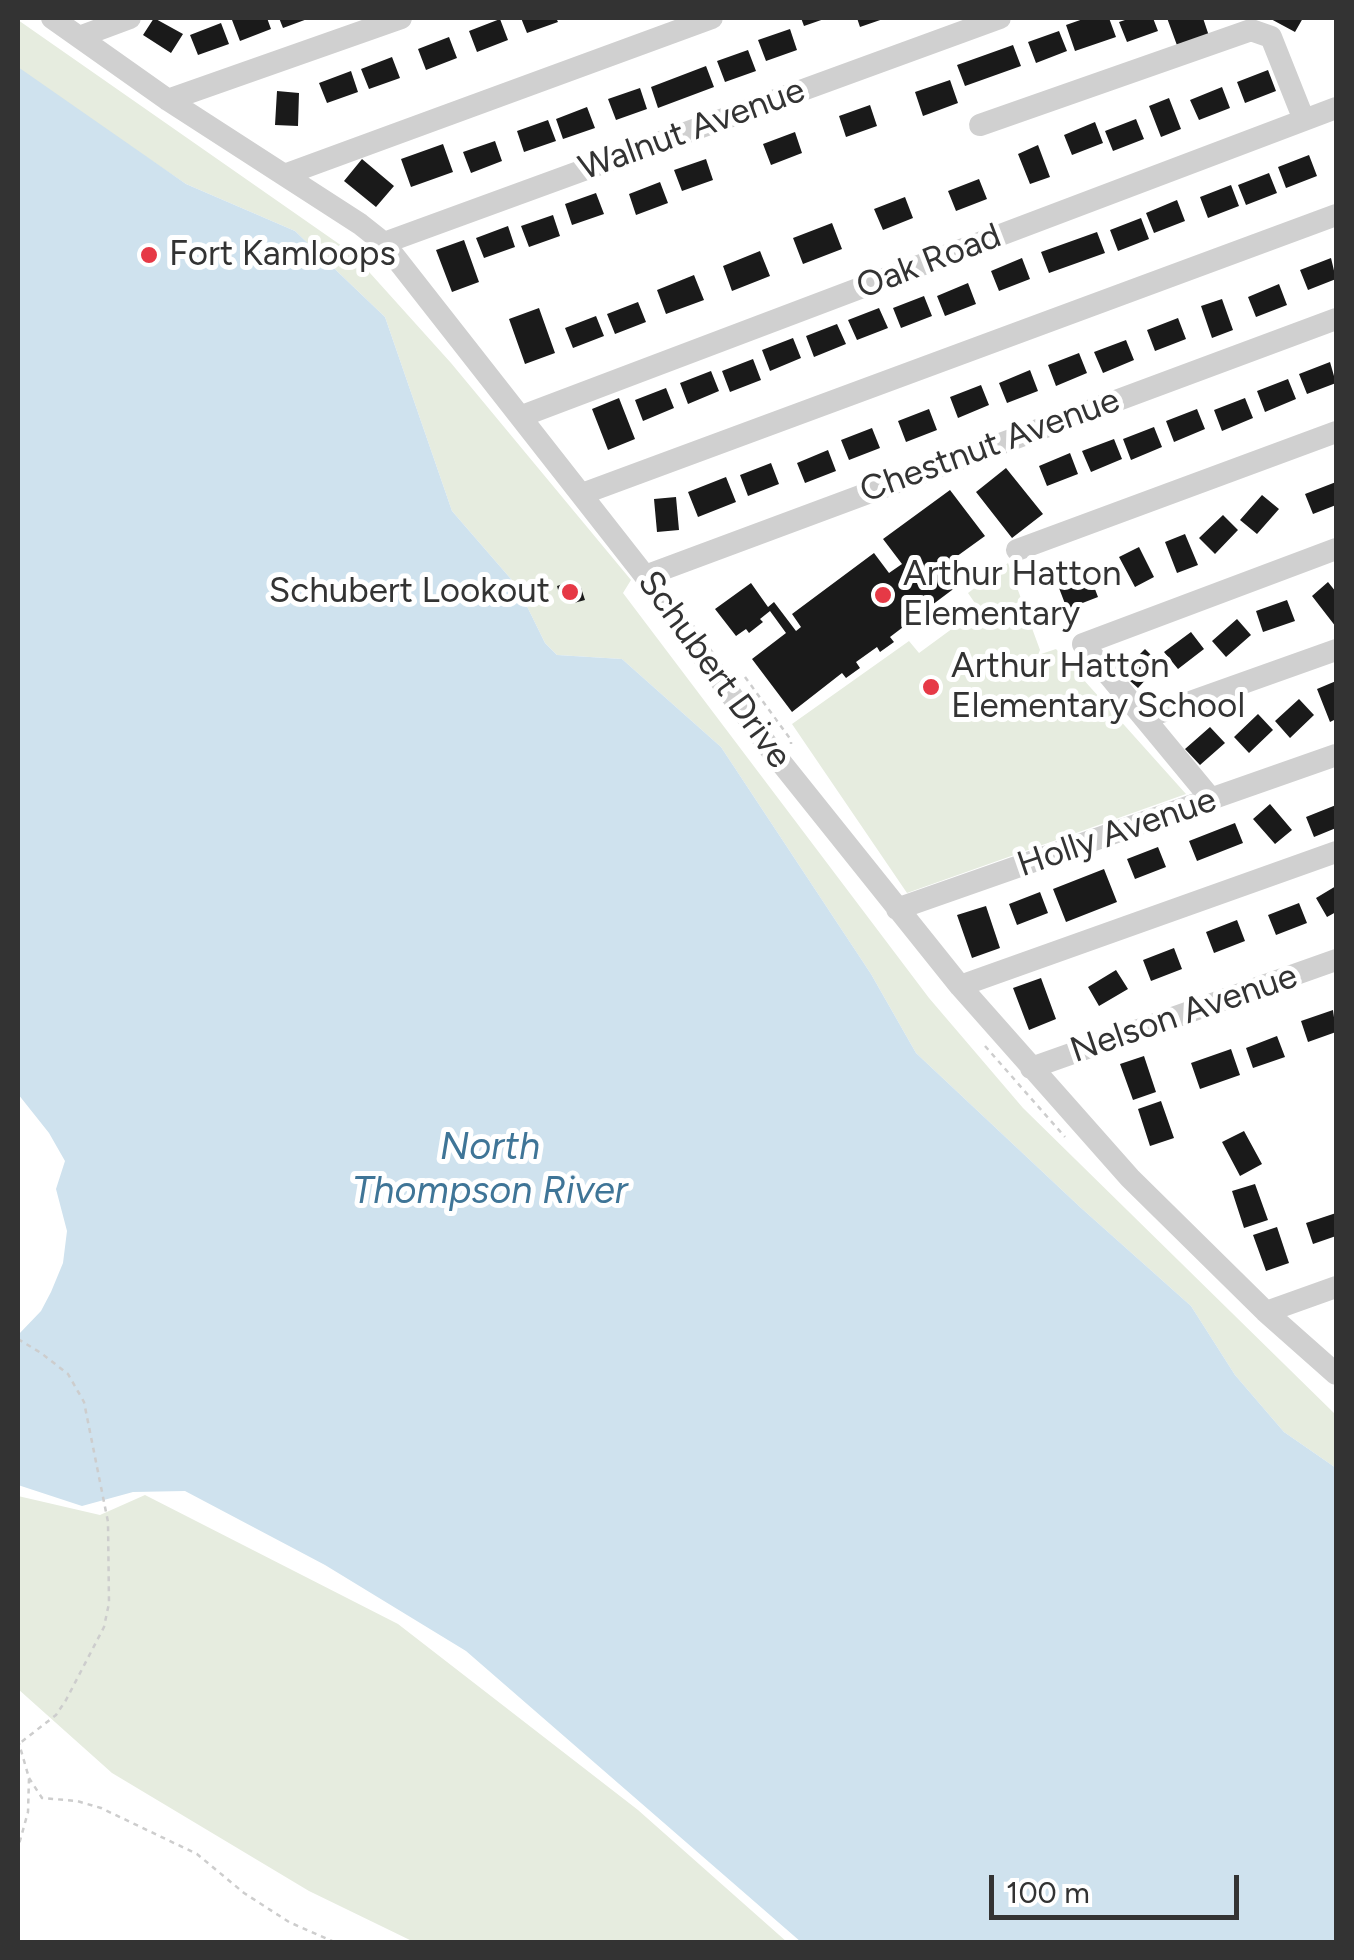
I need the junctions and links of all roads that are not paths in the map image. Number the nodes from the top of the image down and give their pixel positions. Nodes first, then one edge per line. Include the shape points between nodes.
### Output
1 (52, 18) edge
2 (130, 18) edge
3 (401, 18) edge
4 (712, 18) edge
5 (1000, 18) edge
6 (79, 37) junction
7 (168, 100) junction
8 (1336, 108) edge
9 (1304, 120) junction
10 (980, 125) dead end
11 (284, 175) junction
12 (1336, 215) edge
13 (384, 243) junction
14 (1336, 318) edge
15 (522, 416) junction
16 (1336, 432) edge
17 (582, 494) junction
18 (1336, 549) edge
19 (1017, 550) dead end
20 (645, 576) junction
21 (1336, 650) edge
22 (1144, 718) junction
23 (1336, 755) edge
24 (1212, 800) junction
25 (1336, 852) edge
26 (897, 909) junction
27 (1336, 960) edge
28 (960, 986) junction
29 (1031, 1068) junction
30 (1336, 1287) edge
31 (1266, 1312) junction
32 (1336, 1374) edge

1 - 6 street, Schubert Drive
2 - 6 street
3 - 7 street
4 - 11 street
5 - 13 street, Walnut Avenue
6 - 7 street, Schubert Drive
7 - 11 street, Schubert Drive
8 - 9 street, Oak Road
9 - 10 street via 1271,37 1251,30
9 - 15 street, Oak Road
11 - 13 street, Schubert Drive
12 - 17 street
13 - 15 street, Schubert Drive
14 - 20 street, Chestnut Avenue
15 - 17 street, Schubert Drive
16 - 19 street
17 - 20 street, Schubert Drive
18 - 22 street via 1083,644
20 - 26 street, Schubert Drive
21 - 22 street
22 - 24 street
23 - 24 street, Holly Avenue
24 - 26 street, Holly Avenue
25 - 28 street
26 - 28 street, Schubert Drive
27 - 29 street, Nelson Avenue
28 - 29 street, Schubert Drive
29 - 31 street, Schubert Drive via 1130,1178
30 - 31 street
31 - 32 street, Schubert Drive

